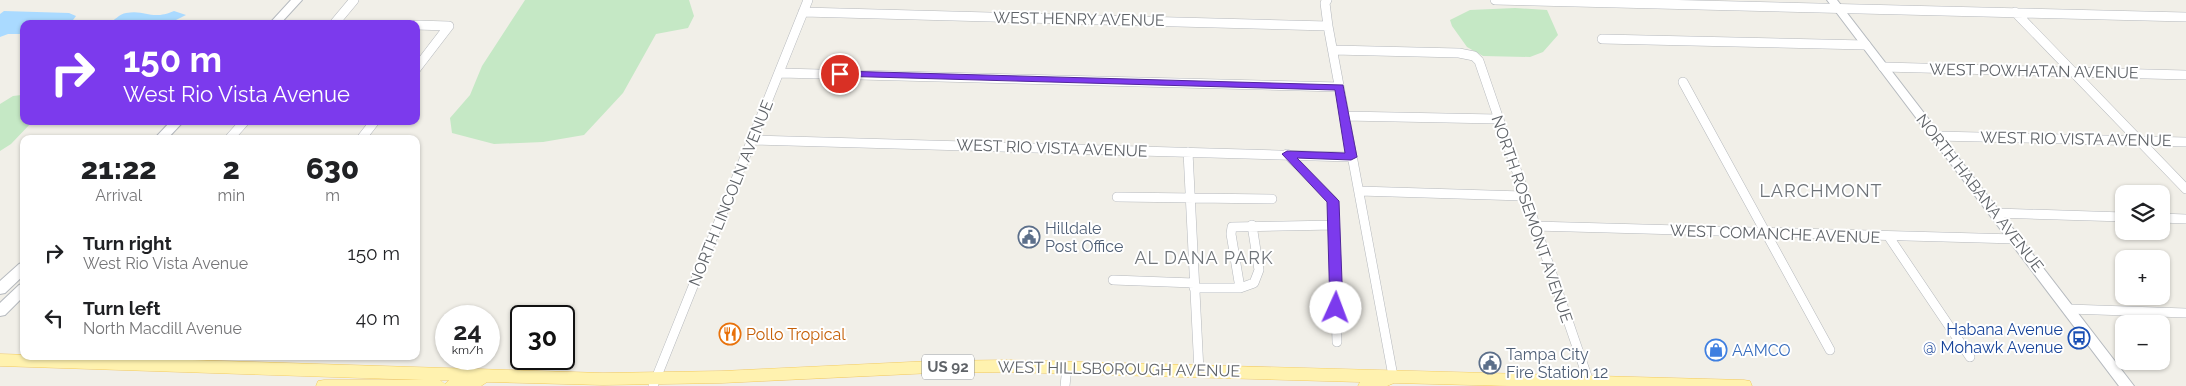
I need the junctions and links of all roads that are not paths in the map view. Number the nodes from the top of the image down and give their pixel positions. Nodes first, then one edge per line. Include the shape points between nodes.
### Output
1 (297, 0) edge
2 (354, 0) edge
3 (808, 0) edge
4 (1327, 0) edge
5 (1495, 0) edge
6 (1835, 4) edge
7 (803, 12) junction
8 (2015, 12) junction
9 (2186, 17) edge
10 (278, 20) edge
11 (338, 20) edge
12 (420, 26) edge
13 (1328, 26) junction
14 (1602, 39) dead end
15 (1866, 45) junction
16 (1333, 50) junction
17 (420, 64) edge
18 (1883, 67) junction
19 (780, 72) junction
20 (2073, 72) junction
21 (2186, 75) edge
22 (1683, 82) dead end
23 (1339, 87) junction
24 (1344, 116) junction
25 (1497, 120) junction
26 (174, 125) edge
27 (241, 125) edge
28 (372, 125) edge
29 (164, 135) edge
30 (233, 135) edge
31 (364, 135) edge
32 (1936, 136) junction
33 (753, 140) junction
34 (2139, 141) junction
35 (2186, 142) edge
36 (1188, 152) junction
37 (1287, 154) junction
38 (1351, 157) junction
39 (2186, 189) edge
40 (1359, 191) junction
41 (1523, 196) junction
42 (1118, 197) dead end
43 (1190, 198) junction
44 (1272, 200) dead end
45 (1996, 213) junction
46 (2115, 217) edge
47 (2170, 218) edge
48 (2186, 219) edge
49 (1252, 225) junction
50 (1335, 225) junction
51 (1534, 226) junction
52 (1764, 233) junction
53 (1889, 237) junction
54 (2016, 239) junction
55 (20, 271) edge
56 (1113, 280) dead end
57 (1194, 285) junction
58 (1240, 288) junction
59 (0, 289) edge
60 (20, 292) edge
61 (2068, 309) junction
62 (0, 311) edge
63 (2186, 313) edge
64 (1337, 342) dead end
65 (1830, 350) dead end
66 (1970, 357) dead end
67 (0, 360) edge
68 (1067, 367) junction
69 (1198, 370) junction
70 (500, 375) junction
71 (1393, 376) junction
72 (655, 382) edge
73 (1587, 384) edge
74 (324, 386) edge
75 (438, 386) edge
76 (452, 386) edge
77 (1065, 386) edge
78 (1366, 386) edge
79 (1744, 386) edge
80 (2127, 386) edge

1 - 10 street
2 - 11 street
3 - 7 street, NORTH LINCOLN AVENUE
4 - 13 street
5 - 6 street
6 - 8 street
6 - 15 street, NORTH HABANA AVENUE
7 - 13 street, WEST HENRY AVENUE
7 - 19 street, NORTH LINCOLN AVENUE
8 - 9 street
8 - 20 street
12 - 17 street via 448,26
13 - 16 street
14 - 15 street
15 - 18 street, NORTH HABANA AVENUE
16 - 23 street
16 - 25 street, NORTH ROSEMONT AVENUE via 1474,56 1479,61
18 - 20 street, WEST POWHATAN AVENUE
18 - 32 street, NORTH HABANA AVENUE
19 - 23 street
19 - 33 street, NORTH LINCOLN AVENUE
20 - 21 street, WEST POWHATAN AVENUE
20 - 34 street
22 - 52 street
23 - 24 street
24 - 25 street
24 - 38 street
25 - 41 street, NORTH ROSEMONT AVENUE
26 - 29 street
27 - 30 street
28 - 31 street
32 - 34 street, WEST RIO VISTA AVENUE
32 - 45 street, NORTH HABANA AVENUE
33 - 36 street, WEST RIO VISTA AVENUE
33 - 72 street, NORTH LINCOLN AVENUE
34 - 35 street, WEST RIO VISTA AVENUE
34 - 39 street
36 - 37 street, WEST RIO VISTA AVENUE
36 - 43 street
37 - 38 street, WEST RIO VISTA AVENUE
37 - 50 street via 1333,201
38 - 40 street
40 - 41 street
40 - 71 street
41 - 51 street, NORTH ROSEMONT AVENUE
42 - 43 street
43 - 44 street
43 - 57 street
45 - 46 street
45 - 54 street, NORTH HABANA AVENUE
47 - 48 street
49 - 50 street
49 - 58 street via 1259,270 1254,283
49 - 58 street via 1232,227
50 - 64 street
51 - 52 street, WEST COMANCHE AVENUE
51 - 73 street, NORTH ROSEMONT AVENUE
52 - 53 street, WEST COMANCHE AVENUE
52 - 65 street
53 - 54 street, WEST COMANCHE AVENUE
53 - 66 street
54 - 61 street, NORTH HABANA AVENUE
55 - 59 street
56 - 57 street
57 - 58 street
57 - 69 street
60 - 62 street
61 - 63 street
61 - 80 street, NORTH HABANA AVENUE
67 - 70 main road, WEST HILLSBOROUGH AVENUE / US 92
68 - 69 main road, WEST HILLSBOROUGH AVENUE / US 92
68 - 72 main road, WEST HILLSBOROUGH AVENUE / US 92 via 932,367
68 - 77 street
69 - 71 main road, WEST HILLSBOROUGH AVENUE / US 92
70 - 72 main road, WEST HILLSBOROUGH AVENUE / US 92
70 - 76 main road
71 - 73 main road, WEST HILLSBOROUGH AVENUE / US 92
71 - 78 main road
73 - 79 main road, WEST HILLSBOROUGH AVENUE / US 92
74 - 75 main road

